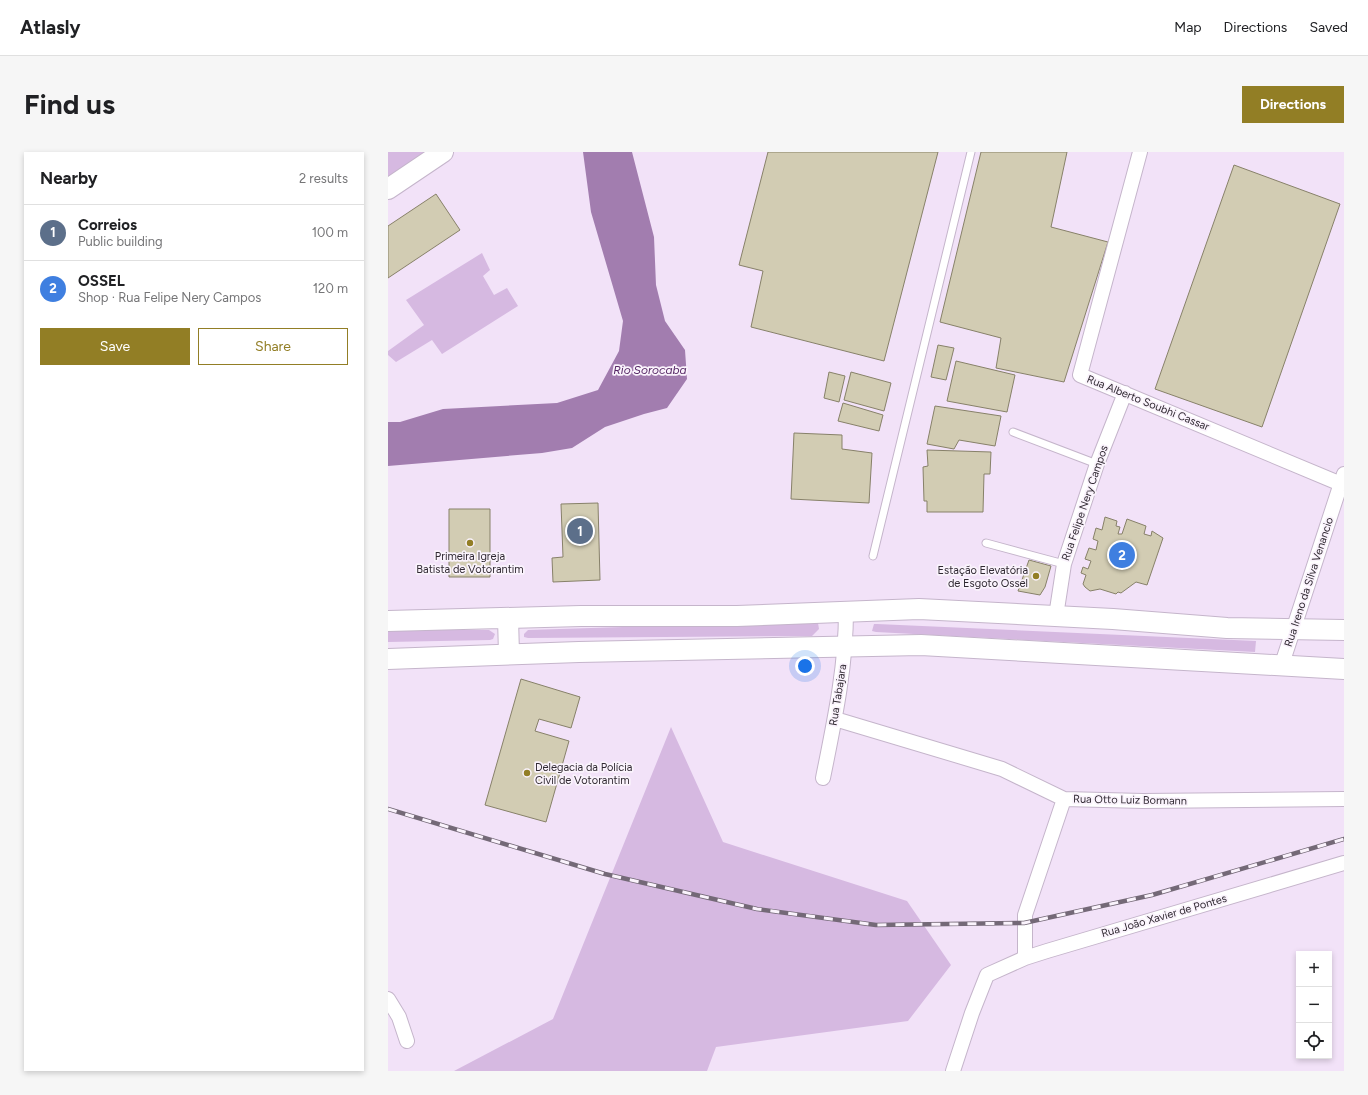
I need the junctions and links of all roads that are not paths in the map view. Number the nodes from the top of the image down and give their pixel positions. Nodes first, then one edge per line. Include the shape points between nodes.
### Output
1 (443, 152) edge
2 (971, 152) edge
3 (1140, 152) edge
4 (388, 189) edge
5 (1125, 393) junction
6 (1013, 432) dead end
7 (1098, 464) junction
8 (1342, 479) edge
9 (986, 543) dead end
10 (873, 556) dead end
11 (1064, 564) junction
12 (846, 611) junction
13 (1056, 616) junction
14 (508, 618) junction
15 (388, 621) edge
16 (1292, 629) junction
17 (1344, 630) edge
18 (846, 646) junction
19 (509, 654) junction
20 (388, 659) edge
21 (1281, 666) junction
22 (1344, 669) edge
23 (835, 719) junction
24 (823, 778) dead end
25 (1064, 799) junction
26 (1344, 800) edge
27 (1344, 863) edge
28 (1025, 958) junction
29 (388, 999) edge
30 (407, 1041) dead end
31 (953, 1071) edge

1 - 4 main road
2 - 10 lane
3 - 5 street, Rua Alberto Soubhi Cassar via 1080,375
5 - 7 street, Rua Felipe Nery Campos
5 - 8 street, Rua Alberto Soubhi Cassar
6 - 7 lane
7 - 11 street, Rua Felipe Nery Campos
8 - 16 street, Rua Ireno da Silva Venancio
9 - 11 lane
11 - 13 street, Rua Felipe Nery Campos
12 - 13 main road via 919,609
12 - 14 main road via 737,616
12 - 18 street, Rua Tabajara
13 - 16 main road via 1227,628
14 - 15 main road
14 - 19 main road
16 - 17 main road
16 - 21 street, Rua Ireno da Silva Venancio
18 - 19 main road
18 - 21 main road via 921,645
18 - 23 street, Rua Tabajara
19 - 20 main road
21 - 22 main road
23 - 24 street, Rua Tabajara
23 - 25 street, Rua Otto Luiz Bormann via 1002,769
25 - 26 street, Rua Otto Luiz Bormann
25 - 28 street via 1025,915
27 - 28 street, Rua João Xavier de Pontes
28 - 31 street, Rua João Xavier de Pontes via 987,976
29 - 30 street via 400,1017

